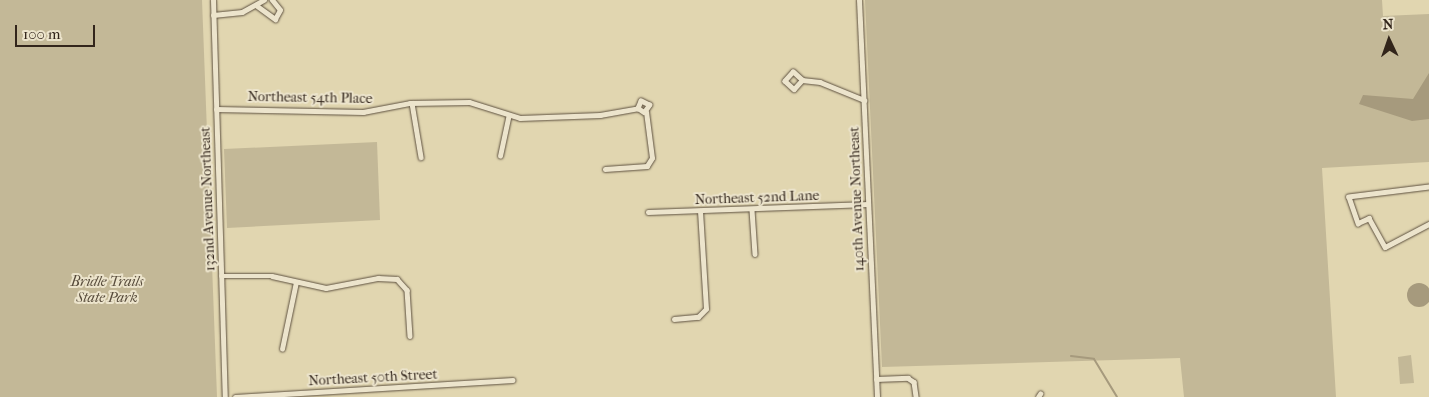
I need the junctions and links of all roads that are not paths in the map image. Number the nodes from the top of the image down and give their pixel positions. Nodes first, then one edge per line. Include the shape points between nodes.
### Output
1 (213, 0) edge
2 (264, 0) edge
3 (272, 0) edge
4 (858, 0) edge
5 (256, 5) junction
6 (213, 15) junction
7 (802, 80) dead end
8 (864, 100) junction
9 (412, 103) junction
10 (638, 108) junction
11 (216, 109) junction
12 (646, 112) junction
13 (508, 117) junction
14 (500, 156) dead end
15 (421, 157) dead end
16 (605, 169) dead end
17 (1429, 187) edge
18 (868, 204) junction
19 (752, 210) junction
20 (700, 211) junction
21 (648, 212) dead end
22 (1429, 224) edge
23 (755, 254) dead end
24 (221, 276) junction
25 (296, 282) junction
26 (674, 319) dead end
27 (410, 336) dead end
28 (282, 349) dead end
29 (876, 379) junction
30 (512, 380) dead end
31 (225, 397) edge
32 (235, 397) edge
33 (877, 397) edge
34 (916, 397) edge

1 - 6 street, 132nd Avenue Northeast
2 - 5 street
3 - 5 street via 280,10 275,20
4 - 8 street, 140th Avenue Northeast
5 - 6 street
6 - 11 street, 132nd Avenue Northeast
7 - 8 street via 820,82
8 - 18 street, 140th Avenue Northeast
9 - 11 street, Northeast 54th Place via 363,112
9 - 13 street, Northeast 54th Place via 469,102
9 - 15 street
10 - 12 street
10 - 12 street via 641,101 647,102
10 - 13 street, Northeast 54th Place via 600,115
11 - 24 street, 132nd Avenue Northeast
12 - 16 street via 652,158 647,166
13 - 14 street
17 - 22 street via 1349,197 1358,223 1369,218 1386,247
18 - 19 street, Northeast 52nd Lane
18 - 29 street, 140th Avenue Northeast
19 - 20 street, Northeast 52nd Lane
19 - 23 street
20 - 21 street, Northeast 52nd Lane
20 - 26 street via 706,309 698,317
24 - 25 street
24 - 31 street, 132nd Avenue Northeast
25 - 27 street via 326,288 388,278 403,284
25 - 28 street
29 - 33 street, 140th Avenue Northeast
29 - 34 street via 908,378 914,382
30 - 32 street, Northeast 50th Street

